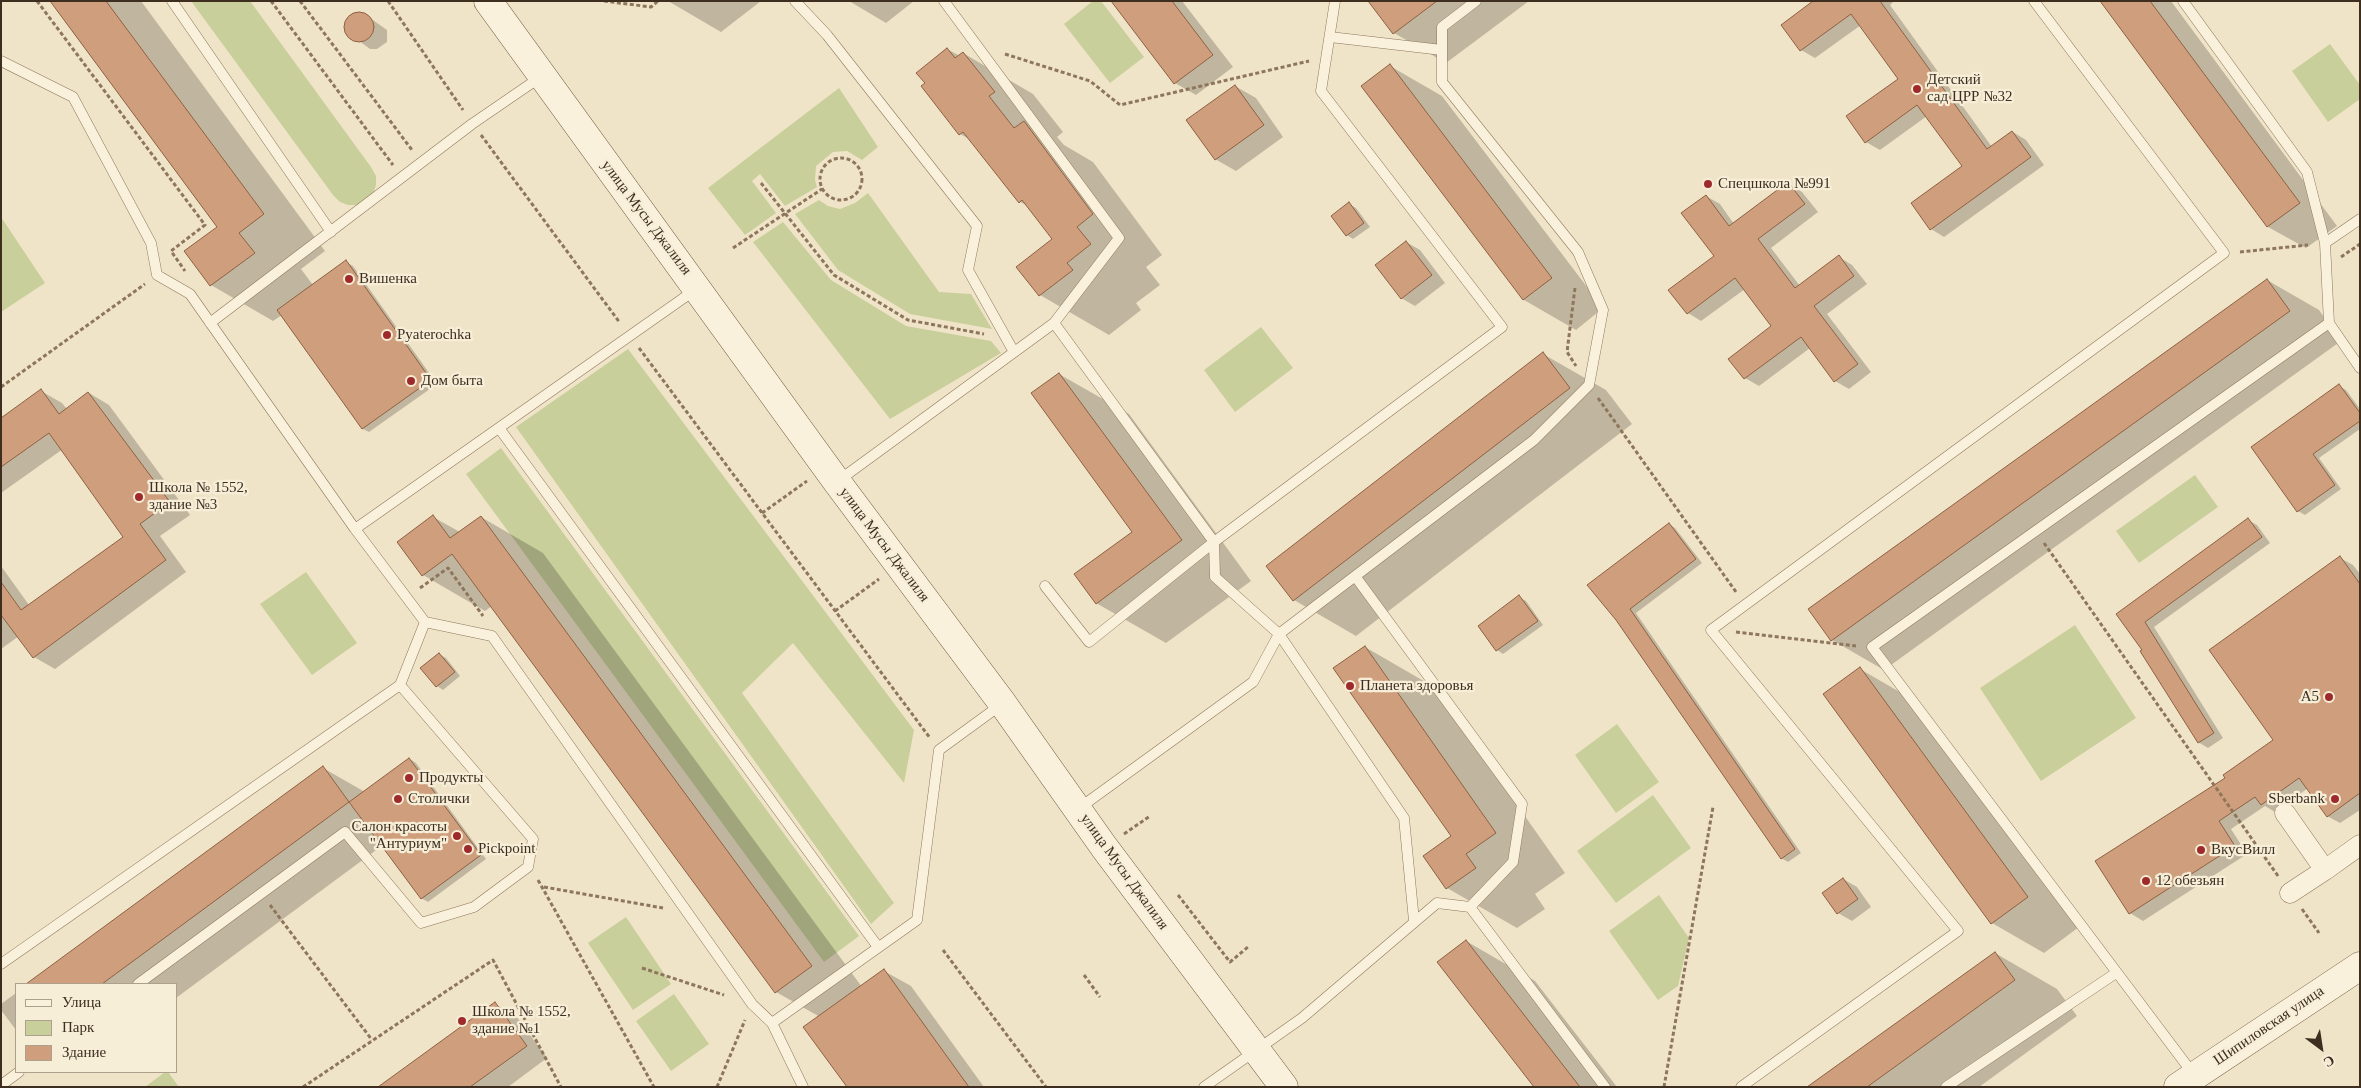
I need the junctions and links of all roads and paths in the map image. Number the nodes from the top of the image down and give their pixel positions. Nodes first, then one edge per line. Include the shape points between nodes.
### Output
1 (37, 1) edge
2 (172, 1) edge
3 (270, 1) edge
4 (300, 1) edge
5 (388, 1) edge
6 (488, 1) edge
7 (604, 1) edge
8 (658, 1) edge
9 (795, 1) edge
10 (944, 1) edge
11 (1335, 1) edge
12 (1476, 1) edge
13 (2034, 1) edge
14 (2183, 1) edge
15 (1330, 38) junction
16 (976, 45) junction
17 (1442, 50) junction
18 (1327, 56) junction
19 (1, 61) edge
20 (542, 76) junction
21 (472, 124) junction
22 (421, 163) junction
23 (402, 177) junction
24 (760, 183) dead end
25 (822, 189) junction
26 (784, 214) junction
27 (2360, 219) edge
28 (331, 232) junction
29 (2325, 243) junction
30 (733, 248) dead end
31 (2224, 253) junction
32 (187, 273) dead end
33 (157, 275) junction
34 (1576, 279) dead end
35 (698, 288) junction
36 (210, 323) junction
37 (1054, 323) junction
38 (2329, 323) junction
39 (630, 336) junction
40 (1006, 337) junction
41 (1014, 352) junction
42 (2360, 368) edge
43 (1589, 385) junction
44 (1, 387) edge
45 (499, 428) junction
46 (837, 482) junction
47 (355, 529) junction
48 (2035, 531) junction
49 (1214, 542) junction
50 (882, 576) dead end
51 (1355, 576) junction
52 (1045, 586) dead end
53 (1745, 605) junction
54 (835, 611) junction
55 (425, 622) junction
56 (1711, 630) junction
57 (1279, 634) junction
58 (1872, 647) junction
59 (400, 685) junction
60 (1003, 704) junction
61 (939, 750) junction
62 (1713, 807) dead end
63 (1078, 810) junction
64 (2285, 813) dead end
65 (2360, 845) edge
66 (2325, 870) junction
67 (2290, 893) junction
68 (261, 894) junction
69 (1178, 894) dead end
70 (1470, 907) junction
71 (685, 912) junction
72 (1414, 921) junction
73 (2318, 933) dead end
74 (878, 947) junction
75 (1248, 947) dead end
76 (943, 950) dead end
77 (1, 964) edge
78 (2360, 966) edge
79 (642, 968) dead end
80 (2116, 973) junction
81 (1084, 975) dead end
82 (139, 983) edge
83 (1100, 997) dead end
84 (752, 1004) junction
85 (772, 1022) junction
86 (372, 1040) junction
87 (1256, 1051) junction
88 (17, 1073) edge
89 (2186, 1081) edge
90 (2, 1082) edge
91 (303, 1087) edge
92 (562, 1087) edge
93 (654, 1087) edge
94 (717, 1087) edge
95 (803, 1087) edge
96 (1046, 1087) edge
97 (1204, 1087) edge
98 (1284, 1087) edge
99 (1605, 1087) edge
100 (1664, 1087) edge
101 (1741, 1087) edge
102 (1946, 1087) edge

1 - 32 path via 205,225 171,251
2 - 28 lane
3 - 23 path
4 - 22 path
5 - 21 path
6 - 20 main road, улица Мусы Джалиля
7 - 8 path via 651,7
9 - 40 lane via 827,35 977,226 968,270
10 - 16 lane
11 - 15 lane
12 - 17 lane via 1442,27
13 - 31 lane
14 - 29 lane via 2307,172
15 - 17 lane
15 - 18 lane
16 - 18 path via 1090,81 1120,105
16 - 37 lane via 1118,238
17 - 43 lane via 1442,82 1578,252 1603,310
18 - 49 lane via 1322,91 1502,328
19 - 33 lane via 73,97 151,243
20 - 21 lane
20 - 35 main road, улица Мусы Джалиля
21 - 22 lane
21 - 39 path
22 - 23 lane
23 - 28 lane
24 - 26 path
25 - 25 path via 819,180 827,162 845,158 854,161 860,169 861,187 847,200 837,200
25 - 26 path
26 - 30 path
26 - 40 path via 834,274 908,320
27 - 29 lane
28 - 36 lane
29 - 31 path
29 - 38 lane
31 - 53 lane
33 - 36 lane via 190,294
33 - 44 path
34 - 43 path via 1567,352
35 - 39 lane
35 - 46 main road, улица Мусы Джалиля
36 - 47 lane
37 - 41 lane
37 - 49 lane
38 - 42 lane
38 - 48 lane
39 - 45 lane
39 - 54 path
40 - 41 lane
41 - 46 lane
43 - 51 lane via 1534,440
43 - 53 path
45 - 47 lane
45 - 74 lane
46 - 60 main road, улица Мусы Джалиля
47 - 55 lane
48 - 58 lane
48 - 67 path
49 - 52 lane via 1089,642
49 - 57 lane via 1215,577
50 - 54 path
51 - 57 lane
51 - 70 lane via 1522,804 1513,862
53 - 56 lane
54 - 61 path
55 - 59 lane
55 - 71 lane via 492,636
56 - 58 path
56 - 101 lane via 1958,931
57 - 63 lane via 1253,682
57 - 72 lane via 1404,818
58 - 80 lane
59 - 68 lane via 532,839 528,867 474,907 421,923 345,832
59 - 77 lane
60 - 61 lane
60 - 63 main road, улица Мусы Джалиля
61 - 74 lane via 917,920
62 - 100 path
63 - 87 main road, улица Мусы Джалиля
64 - 66 street
65 - 66 street
66 - 67 street
67 - 73 path
68 - 82 lane
68 - 86 path
69 - 75 path via 1230,962
70 - 72 lane via 1437,903
70 - 99 lane
71 - 84 lane
71 - 93 path via 543,887
72 - 87 lane via 1302,1018
74 - 85 lane
76 - 96 path
78 - 89 main road, Шипиловская улица
79 - 84 path
80 - 89 lane
80 - 102 lane
81 - 83 path
84 - 85 lane
84 - 94 path
85 - 95 lane
86 - 91 path
86 - 92 path via 493,960
87 - 97 lane
87 - 98 main road, улица Мусы Джалиля
88 - 90 lane

